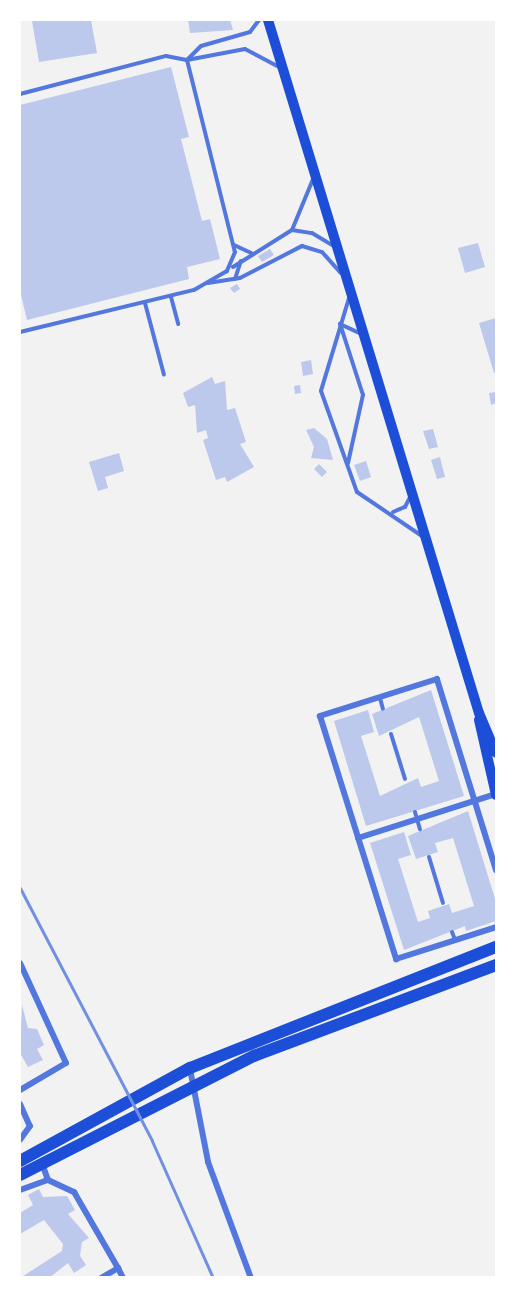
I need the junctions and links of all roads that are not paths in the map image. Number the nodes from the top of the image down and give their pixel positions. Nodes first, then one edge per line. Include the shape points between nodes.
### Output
1 (259, 20) edge
2 (268, 20) edge
3 (187, 60) junction
4 (284, 72) junction
5 (20, 94) edge
6 (314, 173) junction
7 (292, 230) junction
8 (231, 241) junction
9 (337, 247) junction
10 (255, 252) junction
11 (241, 261) junction
12 (227, 271) junction
13 (345, 278) junction
14 (235, 280) junction
15 (207, 284) junction
16 (350, 294) junction
17 (171, 297) junction
18 (145, 303) junction
19 (178, 324) dead end
20 (340, 324) junction
21 (20, 332) edge
22 (364, 339) junction
23 (164, 375) dead end
24 (348, 467) junction
25 (410, 487) junction
26 (393, 512) junction
27 (428, 542) junction
28 (380, 697) junction
29 (383, 709) dead end
30 (479, 713) junction
31 (391, 734) dead end
32 (496, 753) edge
33 (405, 779) dead end
34 (496, 795) edge
35 (475, 801) junction
36 (416, 816) junction
37 (420, 829) dead end
38 (358, 838) junction
39 (429, 857) dead end
40 (496, 870) edge
41 (443, 903) dead end
42 (496, 927) edge
43 (452, 932) dead end
44 (455, 940) junction
45 (496, 947) edge
46 (20, 964) edge
47 (496, 965) edge
48 (190, 1068) junction
49 (194, 1083) junction
50 (20, 1090) edge
51 (20, 1104) edge
52 (100, 1124) junction
53 (20, 1140) edge
54 (20, 1161) edge
55 (42, 1163) junction
56 (20, 1175) edge
57 (48, 1180) junction
58 (20, 1190) edge
59 (118, 1268) junction
60 (101, 1278) edge
61 (123, 1278) edge
62 (251, 1278) edge

1 - 3 lane via 250,32 201,46
2 - 4 main road
3 - 4 lane via 245,49 260,52
3 - 5 lane via 166,56
3 - 8 lane
4 - 6 main road
6 - 7 lane via 305,209
6 - 9 main road
7 - 9 lane via 312,233
7 - 10 lane
8 - 10 lane via 241,251
8 - 12 lane via 235,257
9 - 13 main road
10 - 11 lane
11 - 12 lane
11 - 14 lane via 243,270
12 - 15 lane
13 - 14 lane via 322,252 305,246
13 - 16 main road
14 - 15 lane
15 - 17 lane
16 - 20 lane
16 - 22 main road
17 - 18 lane
17 - 19 lane
18 - 21 lane
18 - 23 lane
20 - 22 lane via 353,327
20 - 24 lane via 363,395
20 - 24 lane via 321,391
22 - 25 main road
24 - 26 lane via 357,492
25 - 26 lane via 405,507
25 - 27 main road
26 - 27 lane
27 - 30 main road
28 - 29 lane
28 - 35 street via 437,679
28 - 38 street via 320,716
30 - 32 main road
30 - 34 main road via 481,745
31 - 33 lane
34 - 35 street
35 - 36 street
35 - 40 street
36 - 37 lane
36 - 38 street
38 - 44 street via 396,959
39 - 41 lane
42 - 44 street
43 - 44 lane
45 - 48 highway
46 - 50 street via 66,1063
47 - 49 highway via 381,1004
48 - 49 street
48 - 52 highway
49 - 52 highway
49 - 62 street via 208,1162
51 - 53 street via 30,1126
52 - 54 highway
52 - 55 highway
55 - 56 highway
55 - 57 street
57 - 58 street
57 - 59 street via 74,1192 85,1205
59 - 60 street
59 - 61 street

